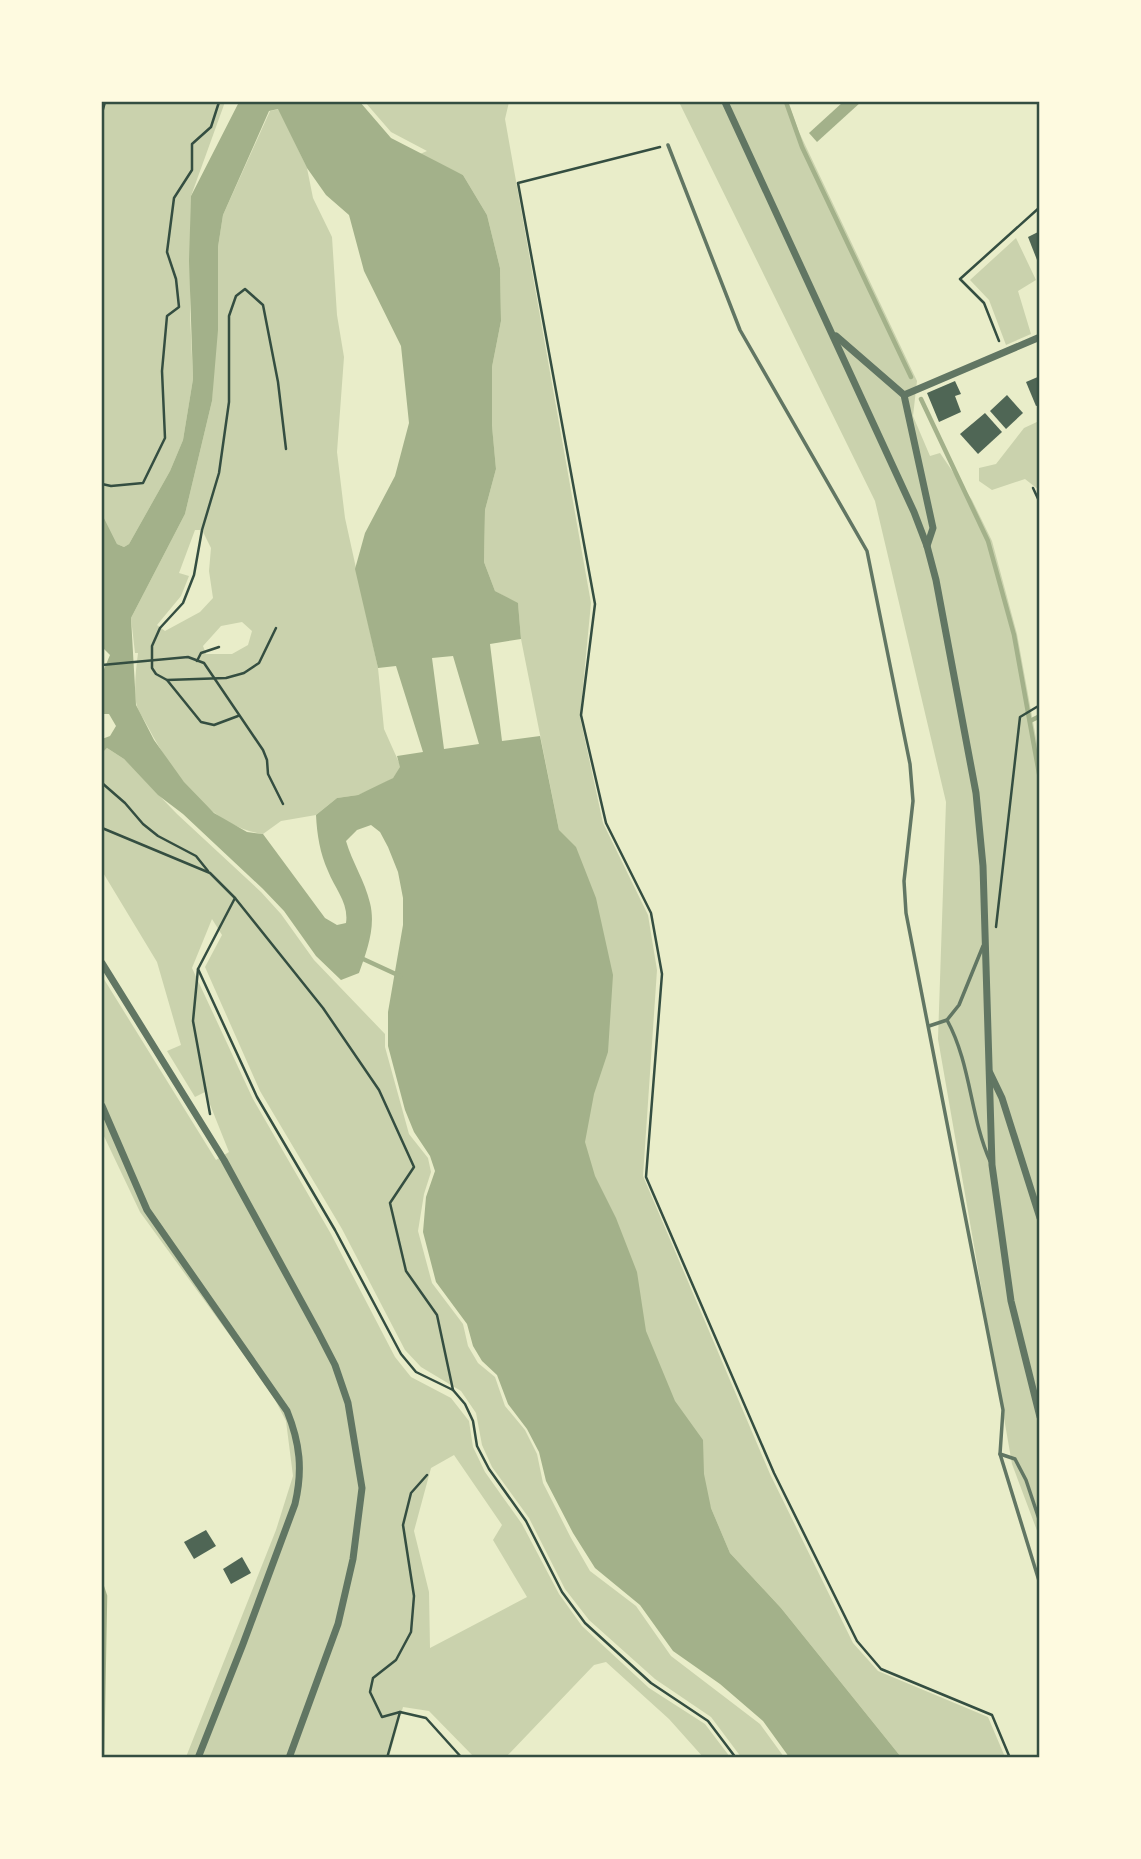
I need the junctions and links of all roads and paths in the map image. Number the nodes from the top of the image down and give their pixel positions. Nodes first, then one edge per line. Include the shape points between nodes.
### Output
1 (105, 102) edge
2 (219, 102) edge
3 (725, 102) edge
4 (102, 113) edge
5 (668, 145) joint
6 (1040, 207) edge
7 (833, 333) junction
8 (1040, 337) edge
9 (1003, 352) junction
10 (904, 395) junction
11 (286, 449) dead end
12 (102, 484) edge
13 (1033, 488) dead end
14 (1040, 503) edge
15 (927, 546) junction
16 (276, 628) dead end
17 (219, 647) dead end
18 (197, 661) junction
19 (102, 665) edge
20 (214, 679) junction
21 (167, 680) junction
22 (1040, 705) edge
23 (238, 716) junction
24 (102, 783) edge
25 (283, 804) dead end
26 (102, 828) edge
27 (210, 873) junction
28 (234, 898) junction
29 (986, 940) junction
30 (102, 963) edge
31 (198, 969) junction
32 (947, 1020) junction
33 (929, 1026) junction
34 (988, 1068) junction
35 (102, 1106) edge
36 (205, 1129) junction
37 (992, 1165) junction
38 (1040, 1218) edge
39 (453, 1390) junction
40 (1040, 1417) edge
41 (1000, 1454) junction
42 (427, 1475) dead end
43 (1040, 1522) edge
44 (1040, 1584) edge
45 (400, 1712) junction
46 (198, 1758) edge
47 (289, 1758) edge
48 (387, 1758) edge
49 (462, 1758) edge
50 (736, 1758) edge
51 (1010, 1758) edge

1 - 4 path
2 - 12 path via 211,127 192,144 192,170 174,198 167,252 179,307 167,316 162,371 165,438 144,483
3 - 7 street
5 - 33 lane via 740,330 867,551 910,764 913,802 904,881 906,913
5 - 51 path via 518,183 595,604 582,715 606,824 651,913 662,974 646,1177 774,1473 858,1641 881,1669 992,1715
6 - 9 path via 960,279 984,303
7 - 10 street
7 - 15 street
8 - 9 street
9 - 10 street
10 - 15 street via 933,528
11 - 21 path via 263,304 246,289 236,296 229,316 229,402 219,473 194,575 183,603 160,628 152,646 152,668
13 - 14 path
15 - 29 street via 976,793
16 - 20 path via 259,663 244,673
17 - 18 path via 201,653
18 - 19 path via 188,657
18 - 20 path via 204,663
20 - 21 path
20 - 23 path
21 - 23 path via 201,722 214,725
22 - 29 path via 1020,717 998,925
23 - 25 path via 263,750 268,774
24 - 27 path via 143,824 196,856
26 - 27 path
27 - 28 path
28 - 31 path
28 - 39 path via 323,1009 379,1090 414,1167 390,1203 406,1270 437,1315
29 - 32 lane
29 - 34 street
30 - 36 street
31 - 36 path via 193,1021 210,1116
31 - 39 path via 257,1097 401,1354 416,1372
32 - 33 lane
32 - 37 lane via 959,1042 981,1140
33 - 41 lane via 1003,1410
34 - 37 street
34 - 38 street
35 - 46 street via 147,1210 287,1411 299,1447 300,1484 295,1504
36 - 47 street via 335,1365 358,1454 362,1488 353,1559 338,1624
37 - 40 street via 1011,1301
39 - 50 path via 473,1421 477,1446 488,1469 526,1521 562,1592 585,1623 651,1683 708,1721
41 - 43 lane via 1015,1459
41 - 44 lane
42 - 45 path via 411,1493 403,1525 414,1597 411,1632 396,1660 373,1678 370,1692 382,1717
45 - 48 path
45 - 49 path via 426,1718

